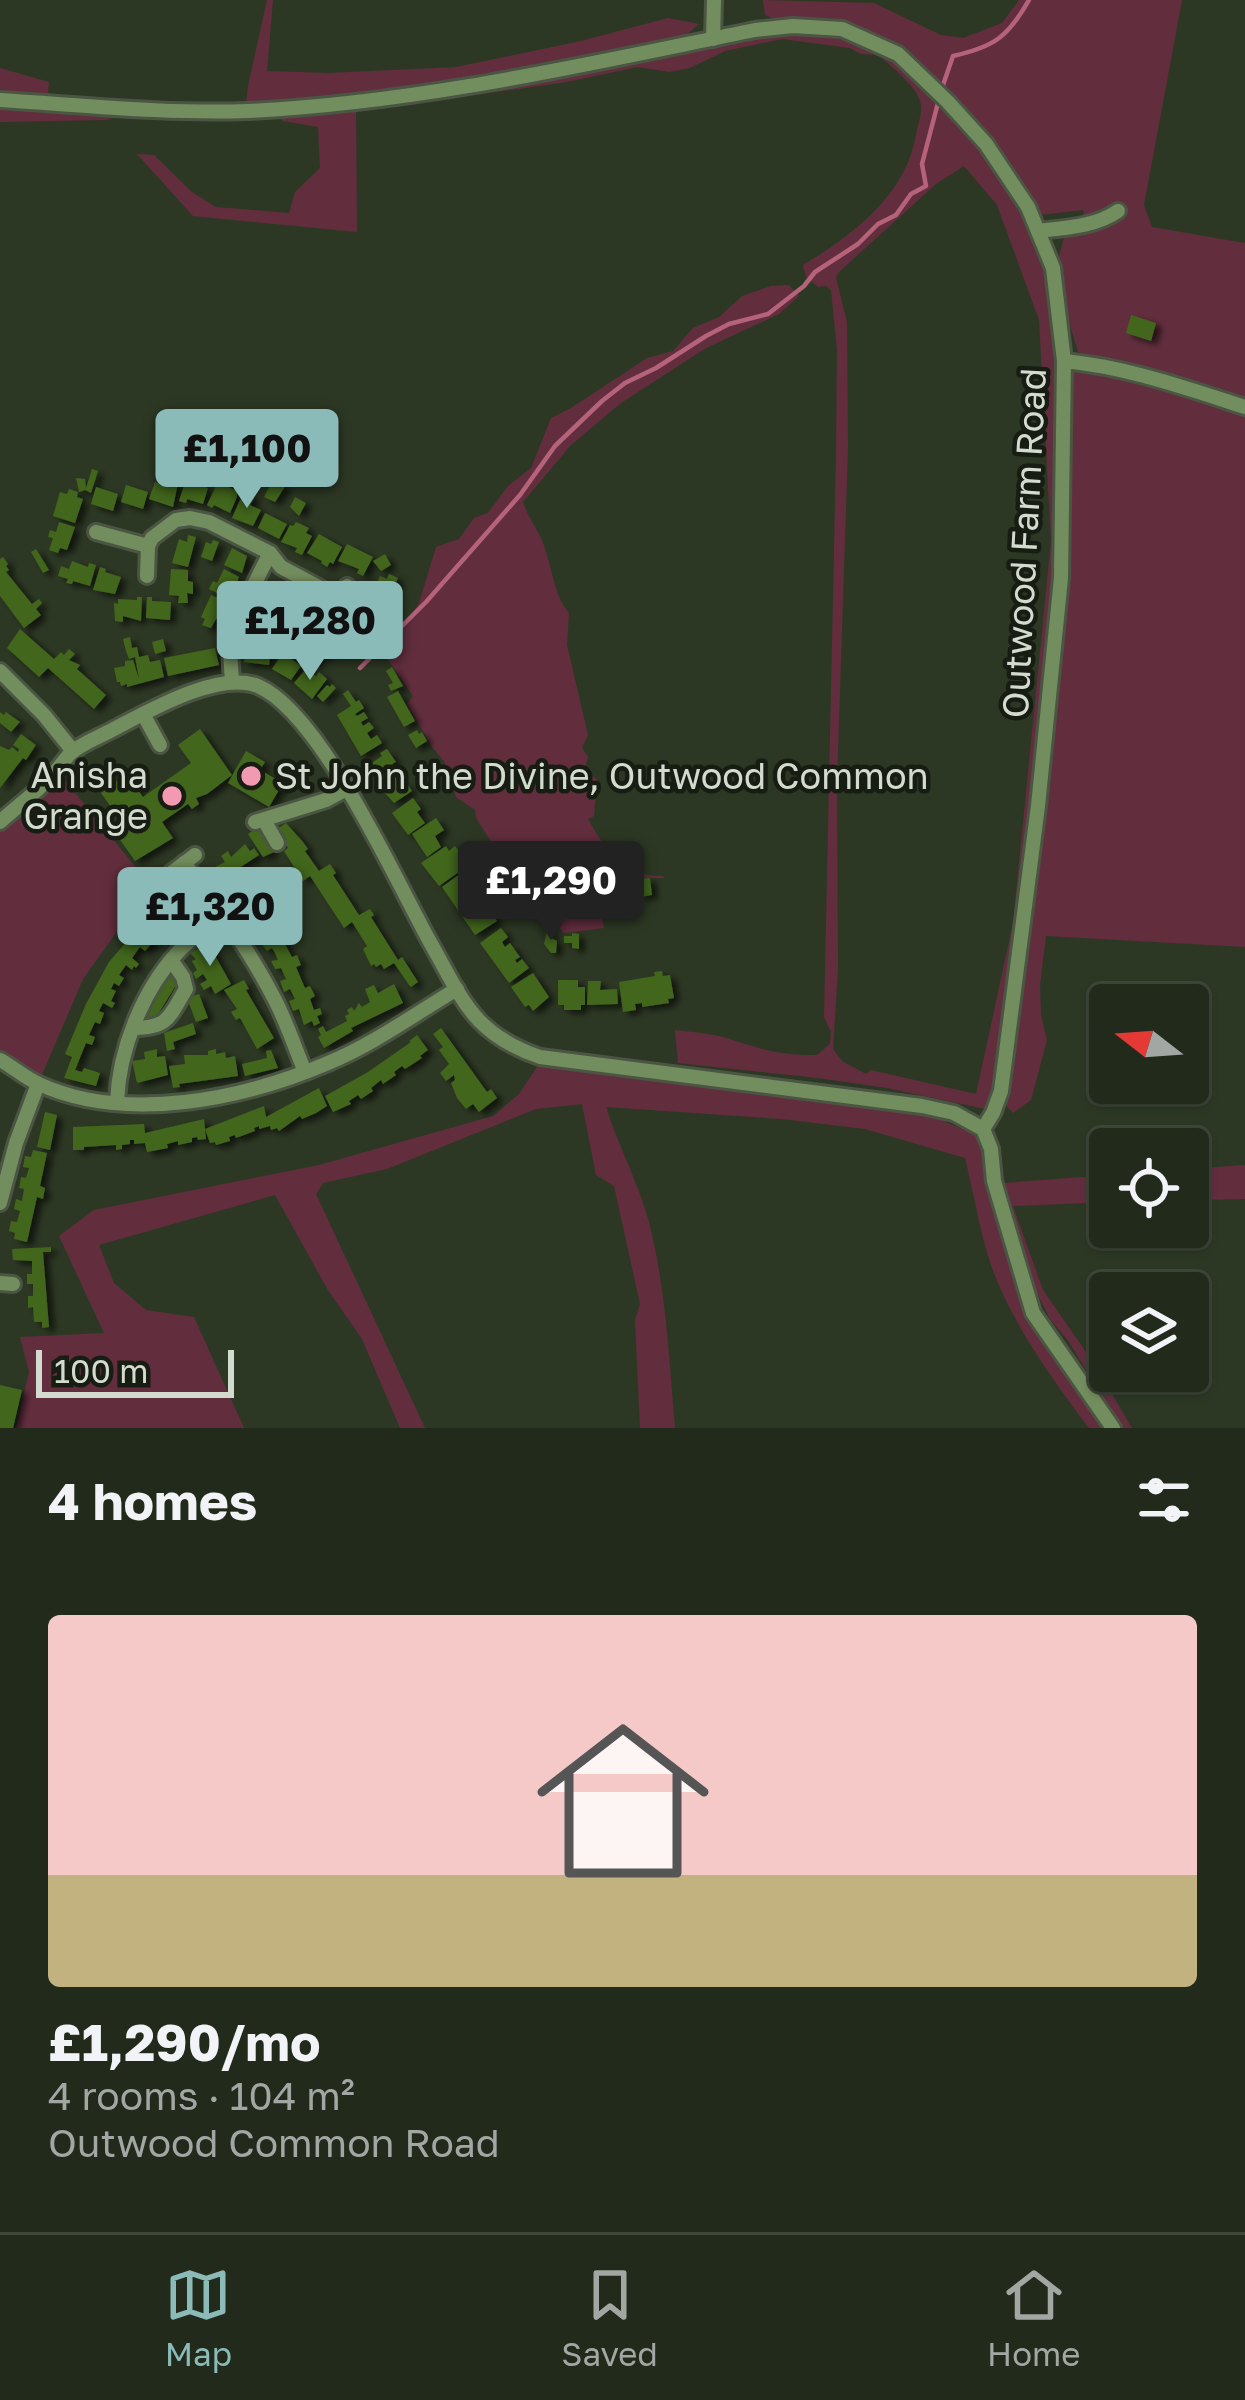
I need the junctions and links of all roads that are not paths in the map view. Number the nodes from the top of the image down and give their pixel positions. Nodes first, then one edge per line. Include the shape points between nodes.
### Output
1 (714, 0) edge
2 (713, 39) junction
3 (0, 100) edge
4 (1118, 211) dead end
5 (1038, 231) junction
6 (1064, 361) junction
7 (1245, 407) edge
8 (96, 532) dead end
9 (148, 546) junction
10 (270, 553) junction
11 (147, 576) dead end
12 (341, 599) dead end
13 (0, 671) edge
14 (232, 682) junction
15 (142, 714) junction
16 (160, 745) dead end
17 (73, 751) junction
18 (346, 789) junction
19 (0, 822) edge
20 (277, 843) dead end
21 (184, 864) dead end
22 (222, 915) junction
23 (171, 960) junction
24 (457, 988) junction
25 (133, 1028) junction
26 (0, 1060) edge
27 (305, 1072) junction
28 (38, 1084) junction
29 (117, 1102) junction
30 (983, 1129) junction
31 (0, 1203) edge
32 (1113, 1428) edge

1 - 2 street
2 - 3 street, Outwood Farm Road via 524,79 245,111
2 - 5 street, Outwood Farm Road via 794,26 842,29 898,54 993,154
4 - 5 street
5 - 6 street, Outwood Farm Road via 1053,268
6 - 7 street
6 - 30 street, Outwood Farm Road via 1060,578 1038,806 1001,1091
8 - 9 street
9 - 10 street via 160,530 190,518
9 - 11 street
10 - 12 street
10 - 14 street via 229,634
13 - 17 street
14 - 15 street
14 - 18 street via 258,686 291,713
15 - 16 street
15 - 17 street
17 - 19 street
18 - 20 street via 260,821
18 - 24 street
21 - 22 street
22 - 23 street
22 - 27 street via 278,1006
23 - 25 street
23 - 25 street via 186,989 166,1023
24 - 27 street
24 - 30 street via 494,1036 540,1057 922,1106
25 - 29 street
26 - 28 street
27 - 29 street via 230,1096
28 - 29 street
28 - 31 street
30 - 32 street via 1033,1312

